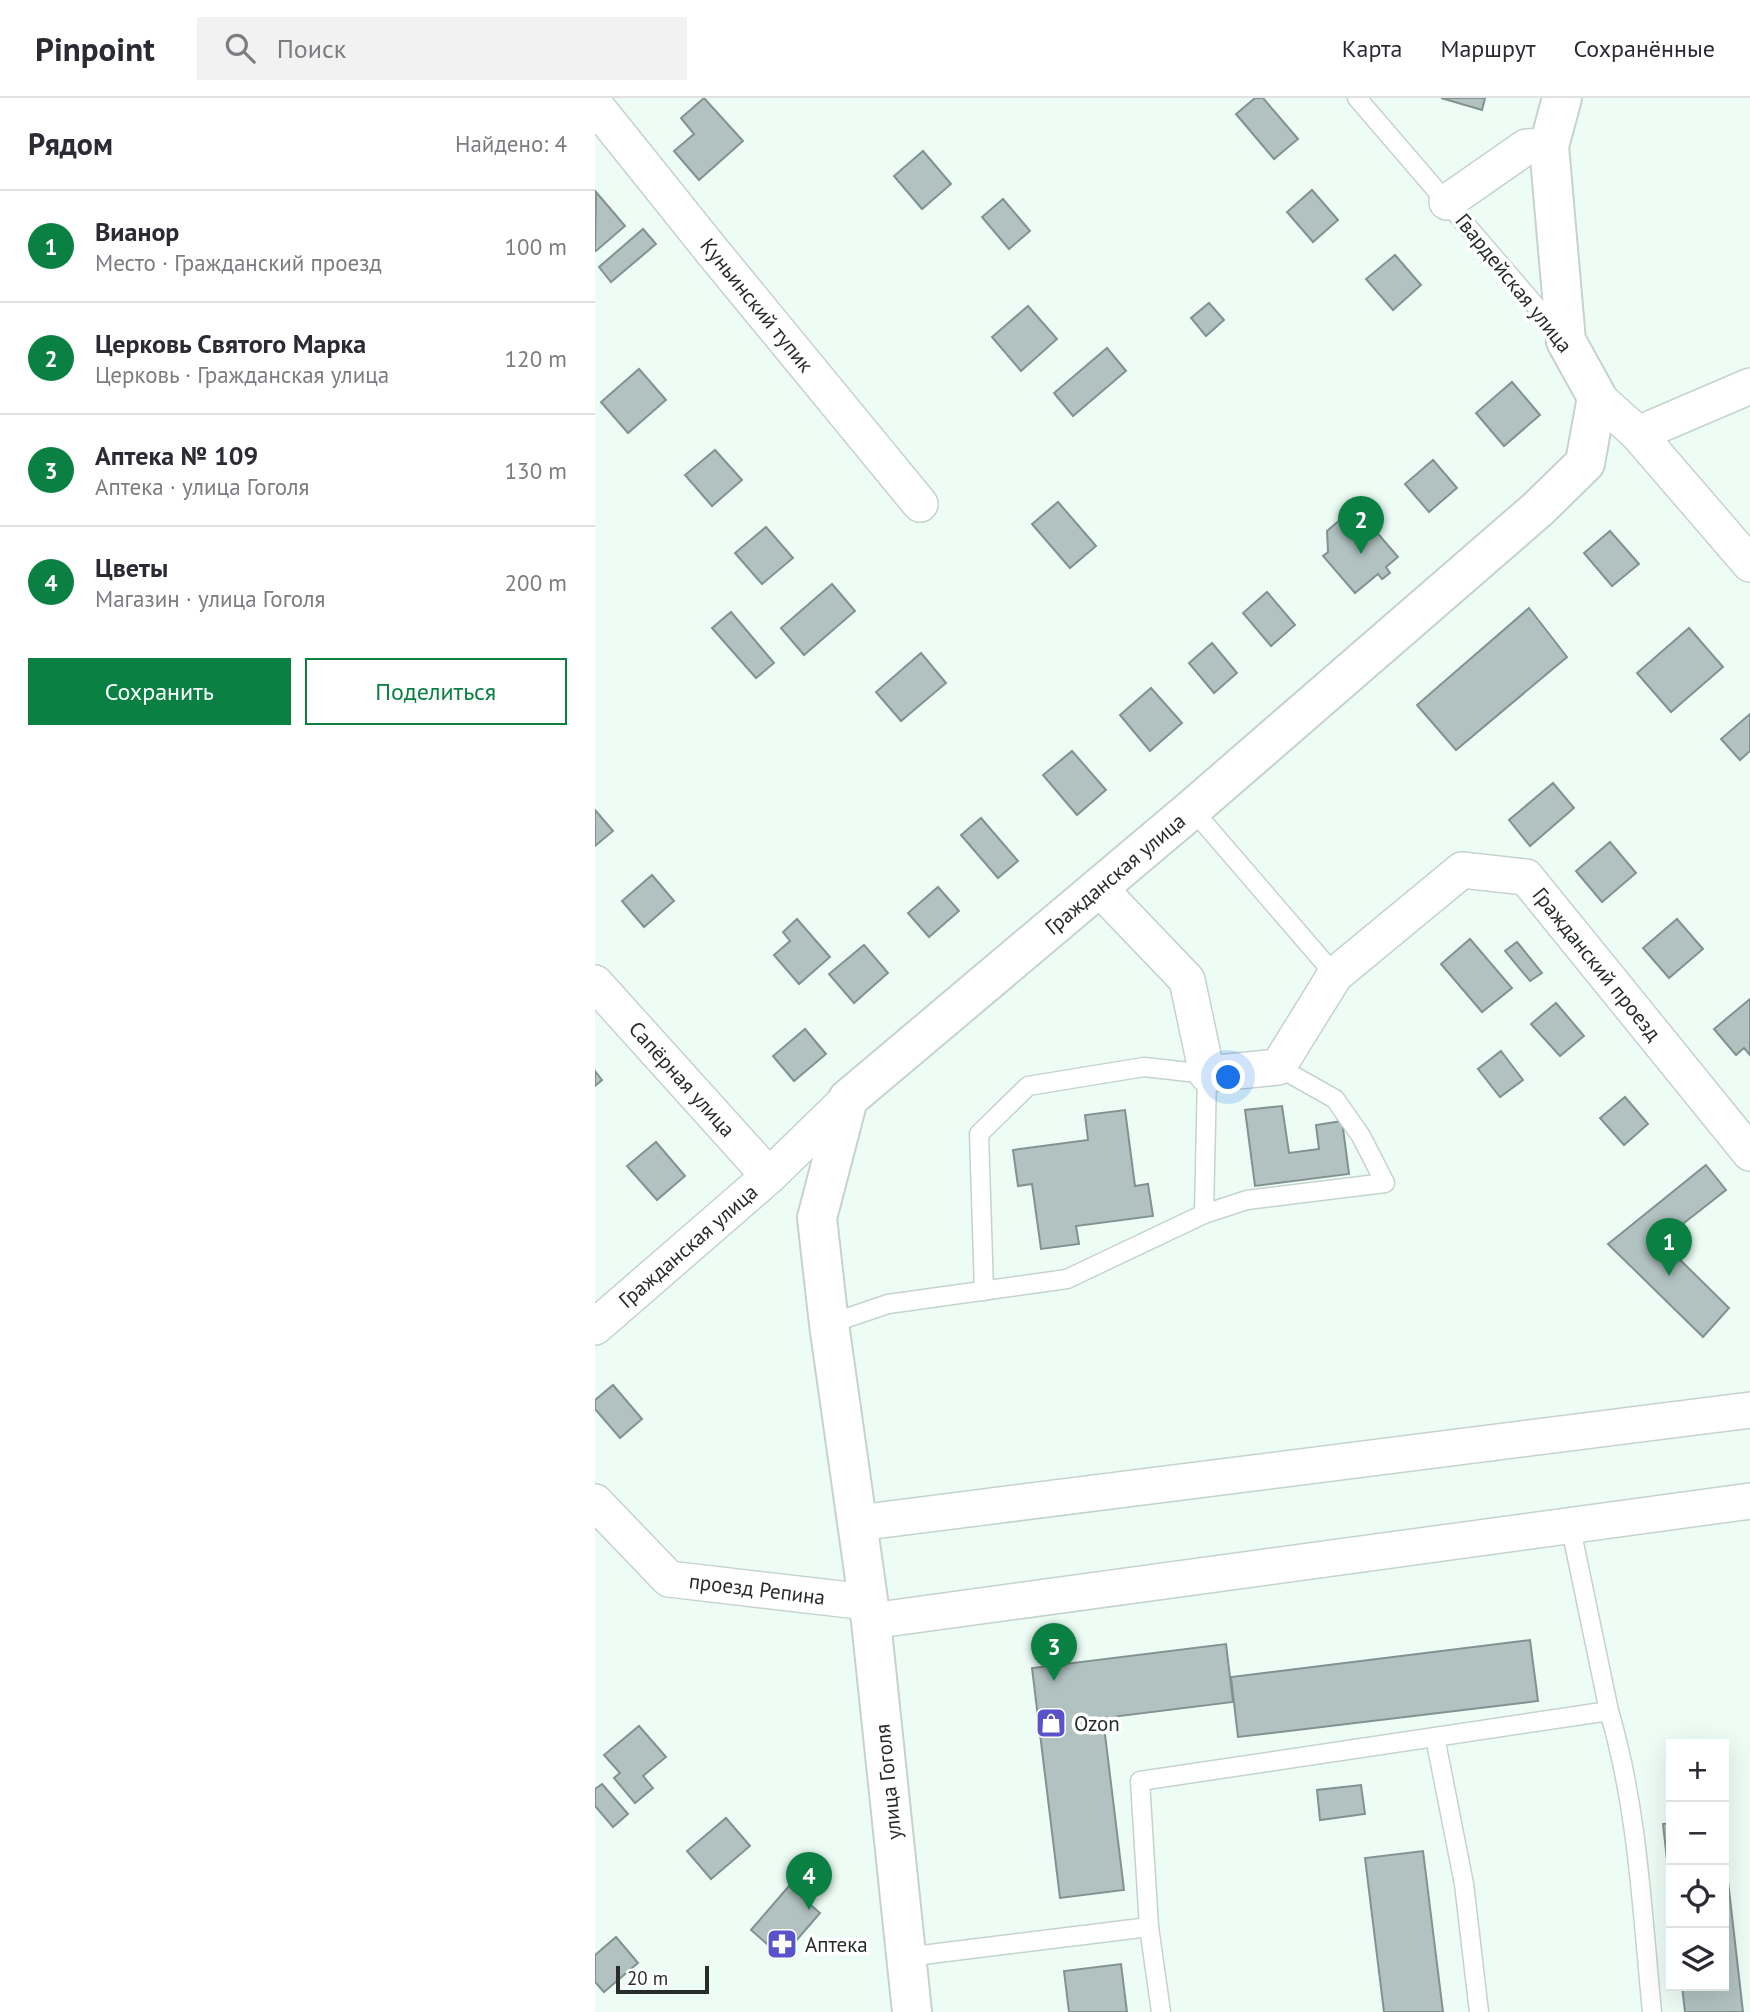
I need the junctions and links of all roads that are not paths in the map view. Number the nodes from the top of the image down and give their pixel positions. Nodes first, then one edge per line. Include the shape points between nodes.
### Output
1 (1357, 98) edge
2 (1562, 98) edge
3 (600, 106) edge
4 (1549, 146) junction
5 (1447, 202) junction
6 (1566, 341) junction
7 (1750, 386) edge
8 (1597, 397) junction
9 (1638, 434) junction
10 (920, 504) dead end
11 (1750, 564) edge
12 (1192, 809) junction
13 (1098, 887) junction
14 (1335, 975) junction
15 (595, 983) edge
16 (1278, 1066) junction
17 (1207, 1074) junction
18 (848, 1099) junction
19 (1750, 1153) edge
20 (769, 1176) junction
21 (1204, 1214) junction
22 (984, 1291) junction
23 (829, 1324) junction
24 (595, 1327) edge
25 (1750, 1410) edge
26 (1750, 1501) edge
27 (595, 1502) edge
28 (1570, 1524) junction
29 (860, 1537) junction
30 (869, 1611) junction
31 (1609, 1711) junction
32 (1435, 1737) junction
33 (1150, 1927) junction
34 (906, 1957) junction
35 (912, 2012) edge
36 (1161, 2012) edge
37 (1479, 2012) edge
38 (1652, 2012) edge

1 - 5 lane, Гвардейская улица
2 - 4 street
3 - 10 street, Куньинский тупик via 712,251
4 - 5 street via 1526,147
4 - 6 street
5 - 6 lane, Гвардейская улица
6 - 8 street, Гвардейская улица
7 - 9 street
8 - 9 street, Гвардейская улица
8 - 12 street, Гражданская улица via 1585,463
9 - 11 street, Гвардейская улица
12 - 13 street, Гражданская улица
12 - 14 lane
13 - 17 street via 1188,980
13 - 18 street, Гражданская улица
14 - 16 street, Гражданский проезд
14 - 19 street, Гражданский проезд via 1462,870 1526,877
15 - 20 street, Сапёрная улица
16 - 17 street
16 - 21 lane via 1335,1099 1385,1183 1247,1200
17 - 21 lane
17 - 22 lane via 1144,1067 1028,1086 979,1134
18 - 20 street, Гражданская улица
18 - 23 street, улица Гоголя via 817,1217
20 - 24 street, Гражданская улица
21 - 22 lane via 1067,1279
22 - 23 lane via 888,1304
23 - 29 street, улица Гоголя
25 - 29 street
26 - 28 street, проезд Репина
27 - 30 street, проезд Репина via 669,1579
28 - 30 street, проезд Репина
28 - 31 lane
29 - 30 street, улица Гоголя
30 - 34 street, улица Гоголя
31 - 32 lane
31 - 38 lane via 1632,1809
32 - 33 lane via 1140,1781
32 - 37 lane via 1464,1884
33 - 34 lane
33 - 36 lane
34 - 35 street, улица Гоголя

